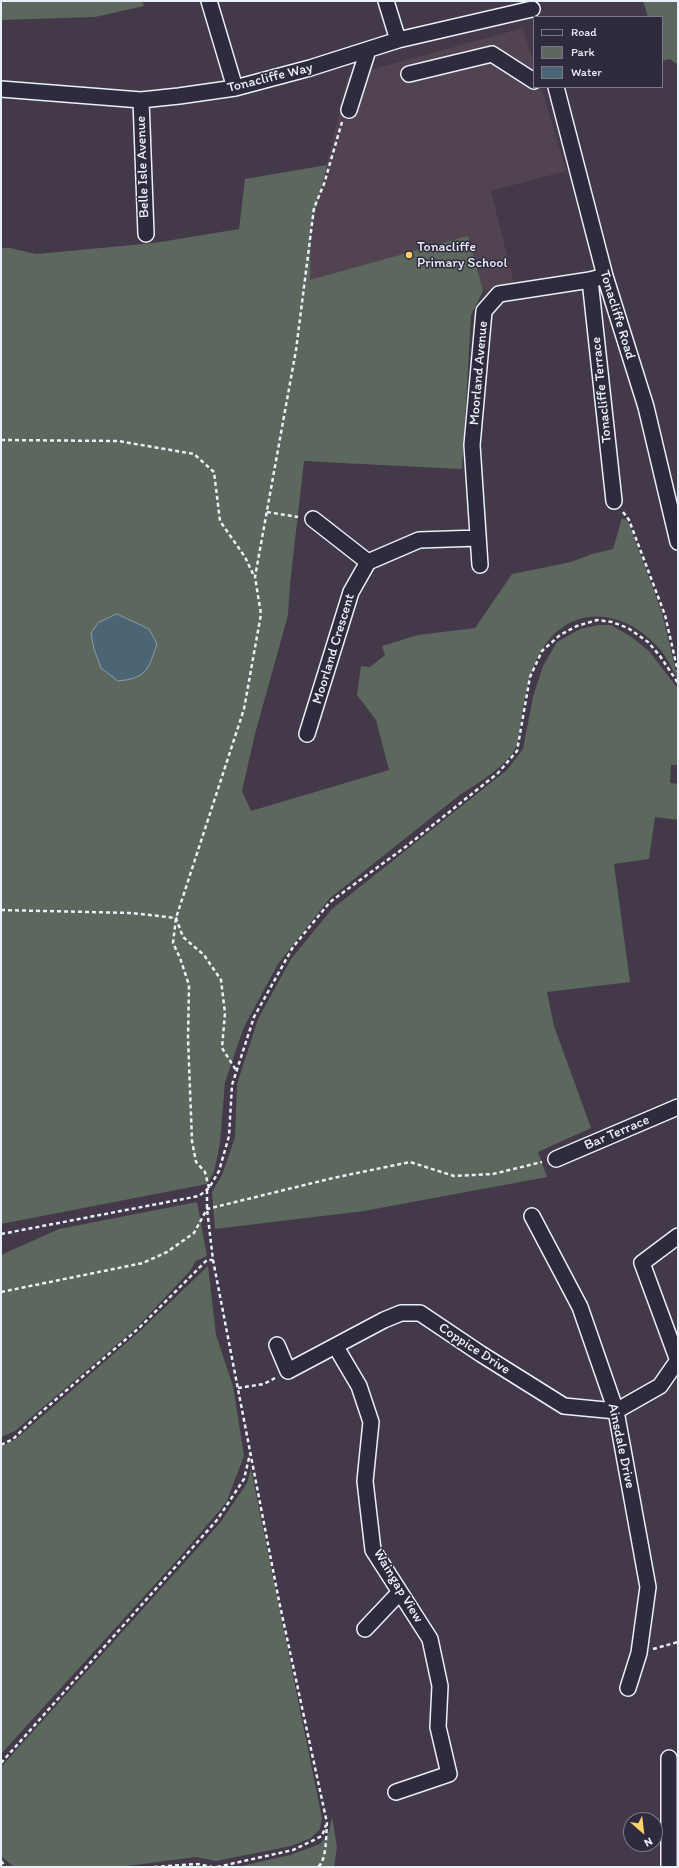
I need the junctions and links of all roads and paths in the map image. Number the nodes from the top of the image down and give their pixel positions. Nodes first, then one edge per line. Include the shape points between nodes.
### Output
1 (209, 1) edge
2 (386, 1) edge
3 (532, 9) edge
4 (398, 40) junction
5 (368, 50) junction
6 (409, 74) dead end
7 (533, 80) edge
8 (235, 88) junction
9 (556, 88) edge
10 (1, 90) edge
11 (141, 100) junction
12 (349, 110) joint
13 (146, 234) dead end
14 (598, 278) junction
15 (1, 440) edge
16 (614, 501) joint
17 (267, 512) junction
18 (313, 519) joint
19 (478, 538) junction
20 (678, 542) edge
21 (368, 562) junction
22 (480, 565) dead end
23 (255, 577) junction
24 (678, 672) edge
25 (678, 683) edge
26 (307, 734) dead end
27 (1, 910) edge
28 (176, 918) junction
29 (236, 1071) junction
30 (678, 1107) edge
31 (556, 1159) joint
32 (208, 1189) junction
33 (207, 1209) junction
34 (532, 1216) dead end
35 (1, 1234) edge
36 (678, 1236) edge
37 (213, 1260) junction
38 (1, 1292) edge
39 (277, 1344) dead end
40 (336, 1347) junction
41 (678, 1360) edge
42 (288, 1371) junction
43 (238, 1388) junction
44 (616, 1411) junction
45 (1, 1445) edge
46 (250, 1452) junction
47 (400, 1592) junction
48 (366, 1629) dead end
49 (678, 1642) edge
50 (639, 1653) junction
51 (628, 1688) dead end
52 (669, 1758) dead end
53 (1, 1762) edge
54 (396, 1792) dead end
55 (327, 1823) junction
56 (1, 1861) edge
57 (672, 1862) edge
58 (6, 1867) edge
59 (154, 1867) edge
60 (212, 1867) edge
61 (217, 1867) edge
62 (318, 1867) edge

1 - 8 street
2 - 4 street
3 - 4 street, Tonacliffe Way
4 - 5 street, Tonacliffe Way
5 - 8 street, Tonacliffe Way
5 - 12 street
6 - 7 street via 492,54
8 - 11 street, Tonacliffe Way
9 - 14 street, Tonacliffe Road
10 - 11 street, Tonacliffe Way
11 - 13 street, Belle Isle Avenue
12 - 17 path via 343,117 324,184 314,208 296,350
14 - 16 street, Tonacliffe Terrace
14 - 19 street, Moorland Avenue via 499,294 484,311 472,446
14 - 20 street, Tonacliffe Road via 646,407
15 - 23 path via 118,441 194,454 214,472 220,521 245,557
16 - 24 path via 629,520 665,615
17 - 18 path
17 - 23 path
18 - 21 street
19 - 21 street via 419,540
19 - 22 street, Moorland Avenue
21 - 26 street, Moorland Crescent via 351,592
23 - 28 path via 261,614 244,709
25 - 29 path via 648,642 628,628 597,620 560,634 542,651 530,677 517,751 498,773 330,902 293,947 254,1017
27 - 28 path via 132,913
28 - 29 path via 184,937 204,955 221,980 225,1013 222,1048
28 - 32 path via 173,943 189,985 188,1038 192,1140 196,1162 205,1172
29 - 32 path via 232,1084 229,1136 219,1172
30 - 31 street, Bar Terrace
31 - 33 path via 493,1174 454,1176 410,1162
32 - 33 path
32 - 35 path via 199,1196
33 - 37 path
33 - 38 path via 194,1233 167,1252 143,1263
34 - 44 street, Ainsdale Drive via 580,1307
36 - 41 street via 642,1263
37 - 43 path
37 - 45 path via 207,1260 139,1328 13,1439
39 - 42 street
40 - 42 street, Coppice Drive
40 - 44 street, Coppice Drive via 401,1313 420,1313 564,1406
40 - 47 street, Waingap View via 359,1386 371,1422 365,1481 374,1550
41 - 44 street via 660,1386
42 - 43 path via 264,1384
43 - 46 path
44 - 50 street, Ainsdale Drive via 648,1587
46 - 53 path via 244,1480 217,1520
46 - 55 path
47 - 48 street
47 - 54 street, Waingap View via 430,1639 440,1686 438,1727 450,1774
49 - 50 path
50 - 51 street, Ainsdale Drive
52 - 57 street
55 - 61 path via 322,1836 293,1850
55 - 62 path via 325,1851 322,1865
56 - 58 path
59 - 60 path via 198,1864

